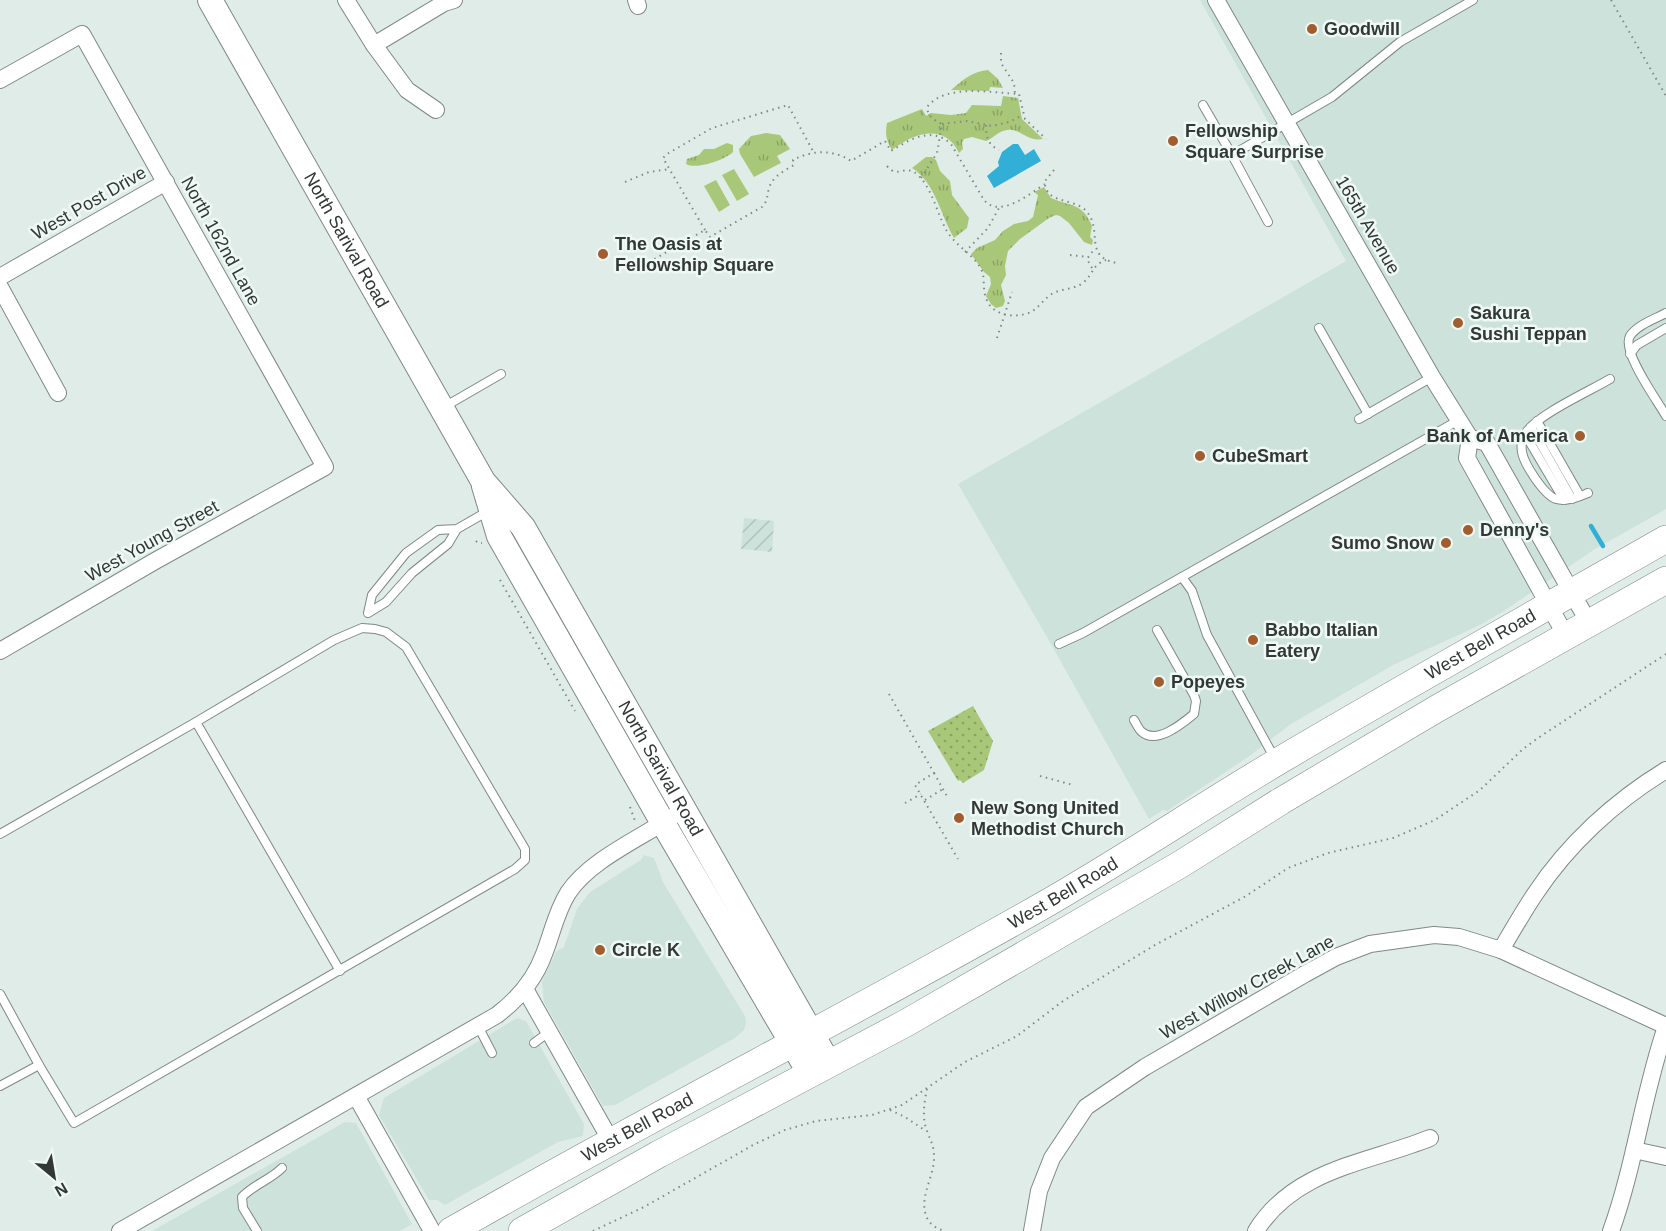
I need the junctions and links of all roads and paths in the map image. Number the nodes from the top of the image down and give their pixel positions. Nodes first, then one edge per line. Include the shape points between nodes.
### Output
1 (210, 0) edge
2 (346, 0) edge
3 (454, 0) edge
4 (1216, 0) edge
5 (1473, 0) edge
6 (1611, 0) edge
7 (374, 45) junction
8 (1001, 53) dead end
9 (0, 81) edge
10 (1015, 94) junction
11 (1666, 96) edge
12 (1203, 105) dead end
13 (436, 110) dead end
14 (1023, 115) junction
15 (1287, 123) junction
16 (942, 124) junction
17 (986, 125) junction
18 (940, 138) junction
19 (1046, 139) dead end
20 (999, 150) dead end
21 (814, 153) junction
22 (1232, 155) junction
23 (887, 166) dead end
24 (670, 169) junction
25 (1054, 170) dead end
26 (921, 178) junction
27 (166, 182) junction
28 (625, 182) dead end
29 (1045, 184) junction
30 (999, 208) junction
31 (1269, 222) dead end
32 (705, 230) junction
33 (1095, 248) junction
34 (965, 252) junction
35 (1070, 255) dead end
36 (1088, 257) junction
37 (1106, 260) junction
38 (1117, 263) dead end
39 (644, 265) dead end
40 (1092, 269) junction
41 (0, 277) edge
42 (0, 287) edge
43 (1012, 292) dead end
44 (1666, 313) edge
45 (1006, 315) junction
46 (1318, 328) dead end
47 (1666, 328) edge
48 (998, 338) dead end
49 (1630, 354) junction
50 (501, 374) dead end
51 (1432, 377) junction
52 (1610, 379) dead end
53 (58, 393) dead end
54 (441, 409) junction
55 (1368, 414) junction
56 (1666, 416) edge
57 (1359, 419) dead end
58 (1459, 420) junction
59 (1531, 428) junction
60 (1470, 438) junction
61 (325, 467) joint
62 (1576, 497) junction
63 (497, 506) junction
64 (458, 529) junction
65 (1666, 539) edge
66 (1182, 576) junction
67 (1666, 580) edge
68 (1561, 599) junction
69 (368, 613) junction
70 (362, 628) junction
71 (1578, 629) junction
72 (1157, 630) dead end
73 (1059, 644) dead end
74 (0, 651) edge
75 (1666, 654) edge
76 (889, 694) dead end
77 (1134, 720) dead end
78 (196, 722) junction
79 (1277, 762) junction
80 (1666, 770) edge
81 (934, 773) junction
82 (1040, 776) dead end
83 (1073, 785) dead end
84 (943, 789) junction
85 (921, 794) junction
86 (948, 798) dead end
87 (924, 800) junction
88 (905, 803) dead end
89 (685, 808) junction
90 (663, 823) junction
91 (0, 834) edge
92 (1162, 835) junction
93 (958, 859) dead end
94 (1182, 864) junction
95 (1501, 950) junction
96 (340, 971) junction
97 (525, 989) junction
98 (0, 994) edge
99 (478, 1026) junction
100 (1666, 1026) edge
101 (549, 1032) junction
102 (803, 1039) junction
103 (534, 1043) dead end
104 (492, 1053) dead end
105 (39, 1065) junction
106 (820, 1069) junction
107 (0, 1086) edge
108 (927, 1089) junction
109 (356, 1096) junction
110 (890, 1110) junction
111 (926, 1131) junction
112 (1430, 1138) dead end
113 (612, 1141) junction
114 (1634, 1150) junction
115 (1666, 1157) edge
116 (567, 1166) junction
117 (282, 1168) dead end
118 (120, 1231) edge
119 (257, 1231) edge
120 (432, 1231) edge
121 (451, 1231) edge
122 (485, 1231) edge
123 (522, 1231) edge
124 (593, 1231) edge
125 (945, 1231) edge
126 (1032, 1231) edge
127 (1256, 1231) edge
128 (1611, 1231) edge

1 - 54 main road, North Sarival Road
2 - 7 street
3 - 7 street
4 - 15 street, 165th Avenue
5 - 15 lane via 1400,42 1340,92
6 - 11 path
7 - 13 street via 407,90
8 - 10 path via 1001,63 1014,83
9 - 27 street, North 162nd Lane via 81,34
10 - 14 path via 1020,96
10 - 16 path via 944,94 927,107 932,118
12 - 22 lane
14 - 17 path via 1002,124
14 - 19 path
15 - 22 lane
15 - 51 street, 165th Avenue
16 - 17 path via 967,121
16 - 18 path
17 - 20 path via 990,144
18 - 21 path via 918,136 891,152 885,141 851,161 833,152
18 - 26 path via 936,157
18 - 30 path via 957,152 986,202
21 - 24 path via 788,105 712,128 664,156
21 - 32 path via 793,160 794,165 776,177 762,207 710,237
22 - 31 lane
23 - 26 path via 896,173 911,171
24 - 28 path
24 - 32 path
25 - 29 path
26 - 34 path via 948,233
27 - 41 street, West Post Drive
27 - 61 street, North 162nd Lane
29 - 30 path
29 - 33 path via 1052,197 1086,210 1094,228
30 - 34 path via 988,228
32 - 39 path
33 - 36 path
33 - 37 path
34 - 45 path via 983,272 988,302
35 - 36 path
36 - 40 path
37 - 38 path
37 - 40 path
40 - 45 path via 1083,283 1050,295 1031,312
42 - 53 street
43 - 45 path
44 - 49 lane via 1633,332 1628,341
45 - 48 path
46 - 55 lane
47 - 49 lane via 1637,345
49 - 56 lane
50 - 54 lane
51 - 55 lane
51 - 58 street, 165th Avenue
52 - 59 lane
54 - 63 main road, North Sarival Road
55 - 57 lane
58 - 60 street, 165th Avenue
58 - 66 lane
59 - 62 lane
59 - 62 lane
59 - 62 lane via 1522,443 1522,453 1541,488 1548,495
60 - 68 street, 165th Avenue via 1467,458
60 - 68 street, 165th Avenue via 1487,443
61 - 74 street, West Young Street
63 - 64 lane
63 - 89 main road, North Sarival Road via 523,527
63 - 90 main road, North Sarival Road via 499,536
64 - 69 lane via 448,544 412,573 386,602
64 - 69 lane via 438,530 406,553 372,595
65 - 68 main road, West Bell Road
66 - 73 lane
66 - 79 lane via 1192,591 1207,635
67 - 71 main road, West Bell Road
68 - 71 street, 165th Avenue
68 - 71 street, 165th Avenue
68 - 79 main road, West Bell Road
69 - 70 lane
70 - 78 lane via 334,640
70 - 96 lane via 386,632 406,647 525,849 525,860
71 - 94 main road, West Bell Road via 1281,801
72 - 77 lane via 1194,695 1194,714 1158,736 1142,733
75 - 108 path via 1538,738 1480,790 1435,820 1394,838 1328,853 1288,868 1073,994 1017,1036 965,1062
76 - 81 path
78 - 91 lane
78 - 96 lane
79 - 92 main road, West Bell Road
80 - 95 street via 1613,807 1577,841 1536,893
81 - 84 path
81 - 85 path via 915,785
82 - 83 path
84 - 86 path
84 - 87 path
85 - 87 path
85 - 88 path
87 - 93 path
89 - 90 street
89 - 102 main road, North Sarival Road
90 - 97 street via 579,879 559,909 544,955
90 - 102 main road, North Sarival Road
92 - 94 main road
92 - 102 main road, West Bell Road
94 - 106 main road, West Bell Road
95 - 100 street, West Willow Creek Lane
95 - 126 street, West Willow Creek Lane via 1434,935 1370,944 1326,963 1145,1067 1086,1107 1070,1130 1052,1158 1039,1191
96 - 105 lane via 74,1123
97 - 99 street via 507,1007
97 - 101 street
98 - 105 lane
99 - 104 lane
99 - 109 street
100 - 114 street via 1654,1060
101 - 103 lane
101 - 113 street
102 - 106 main road, North Sarival Road
102 - 113 main road, West Bell Road
105 - 107 lane
106 - 123 main road, West Bell Road
108 - 110 path
108 - 111 path
109 - 118 street
109 - 120 street
110 - 111 path
110 - 124 path via 785,1130
111 - 125 path via 933,1143 934,1161 924,1204 927,1219
112 - 127 street via 1320,1175 1287,1196 1265,1216
113 - 116 main road, West Bell Road
114 - 115 street
114 - 128 street
116 - 121 main road, West Bell Road
116 - 122 main road via 520,1210
117 - 119 lane via 242,1197 243,1208

